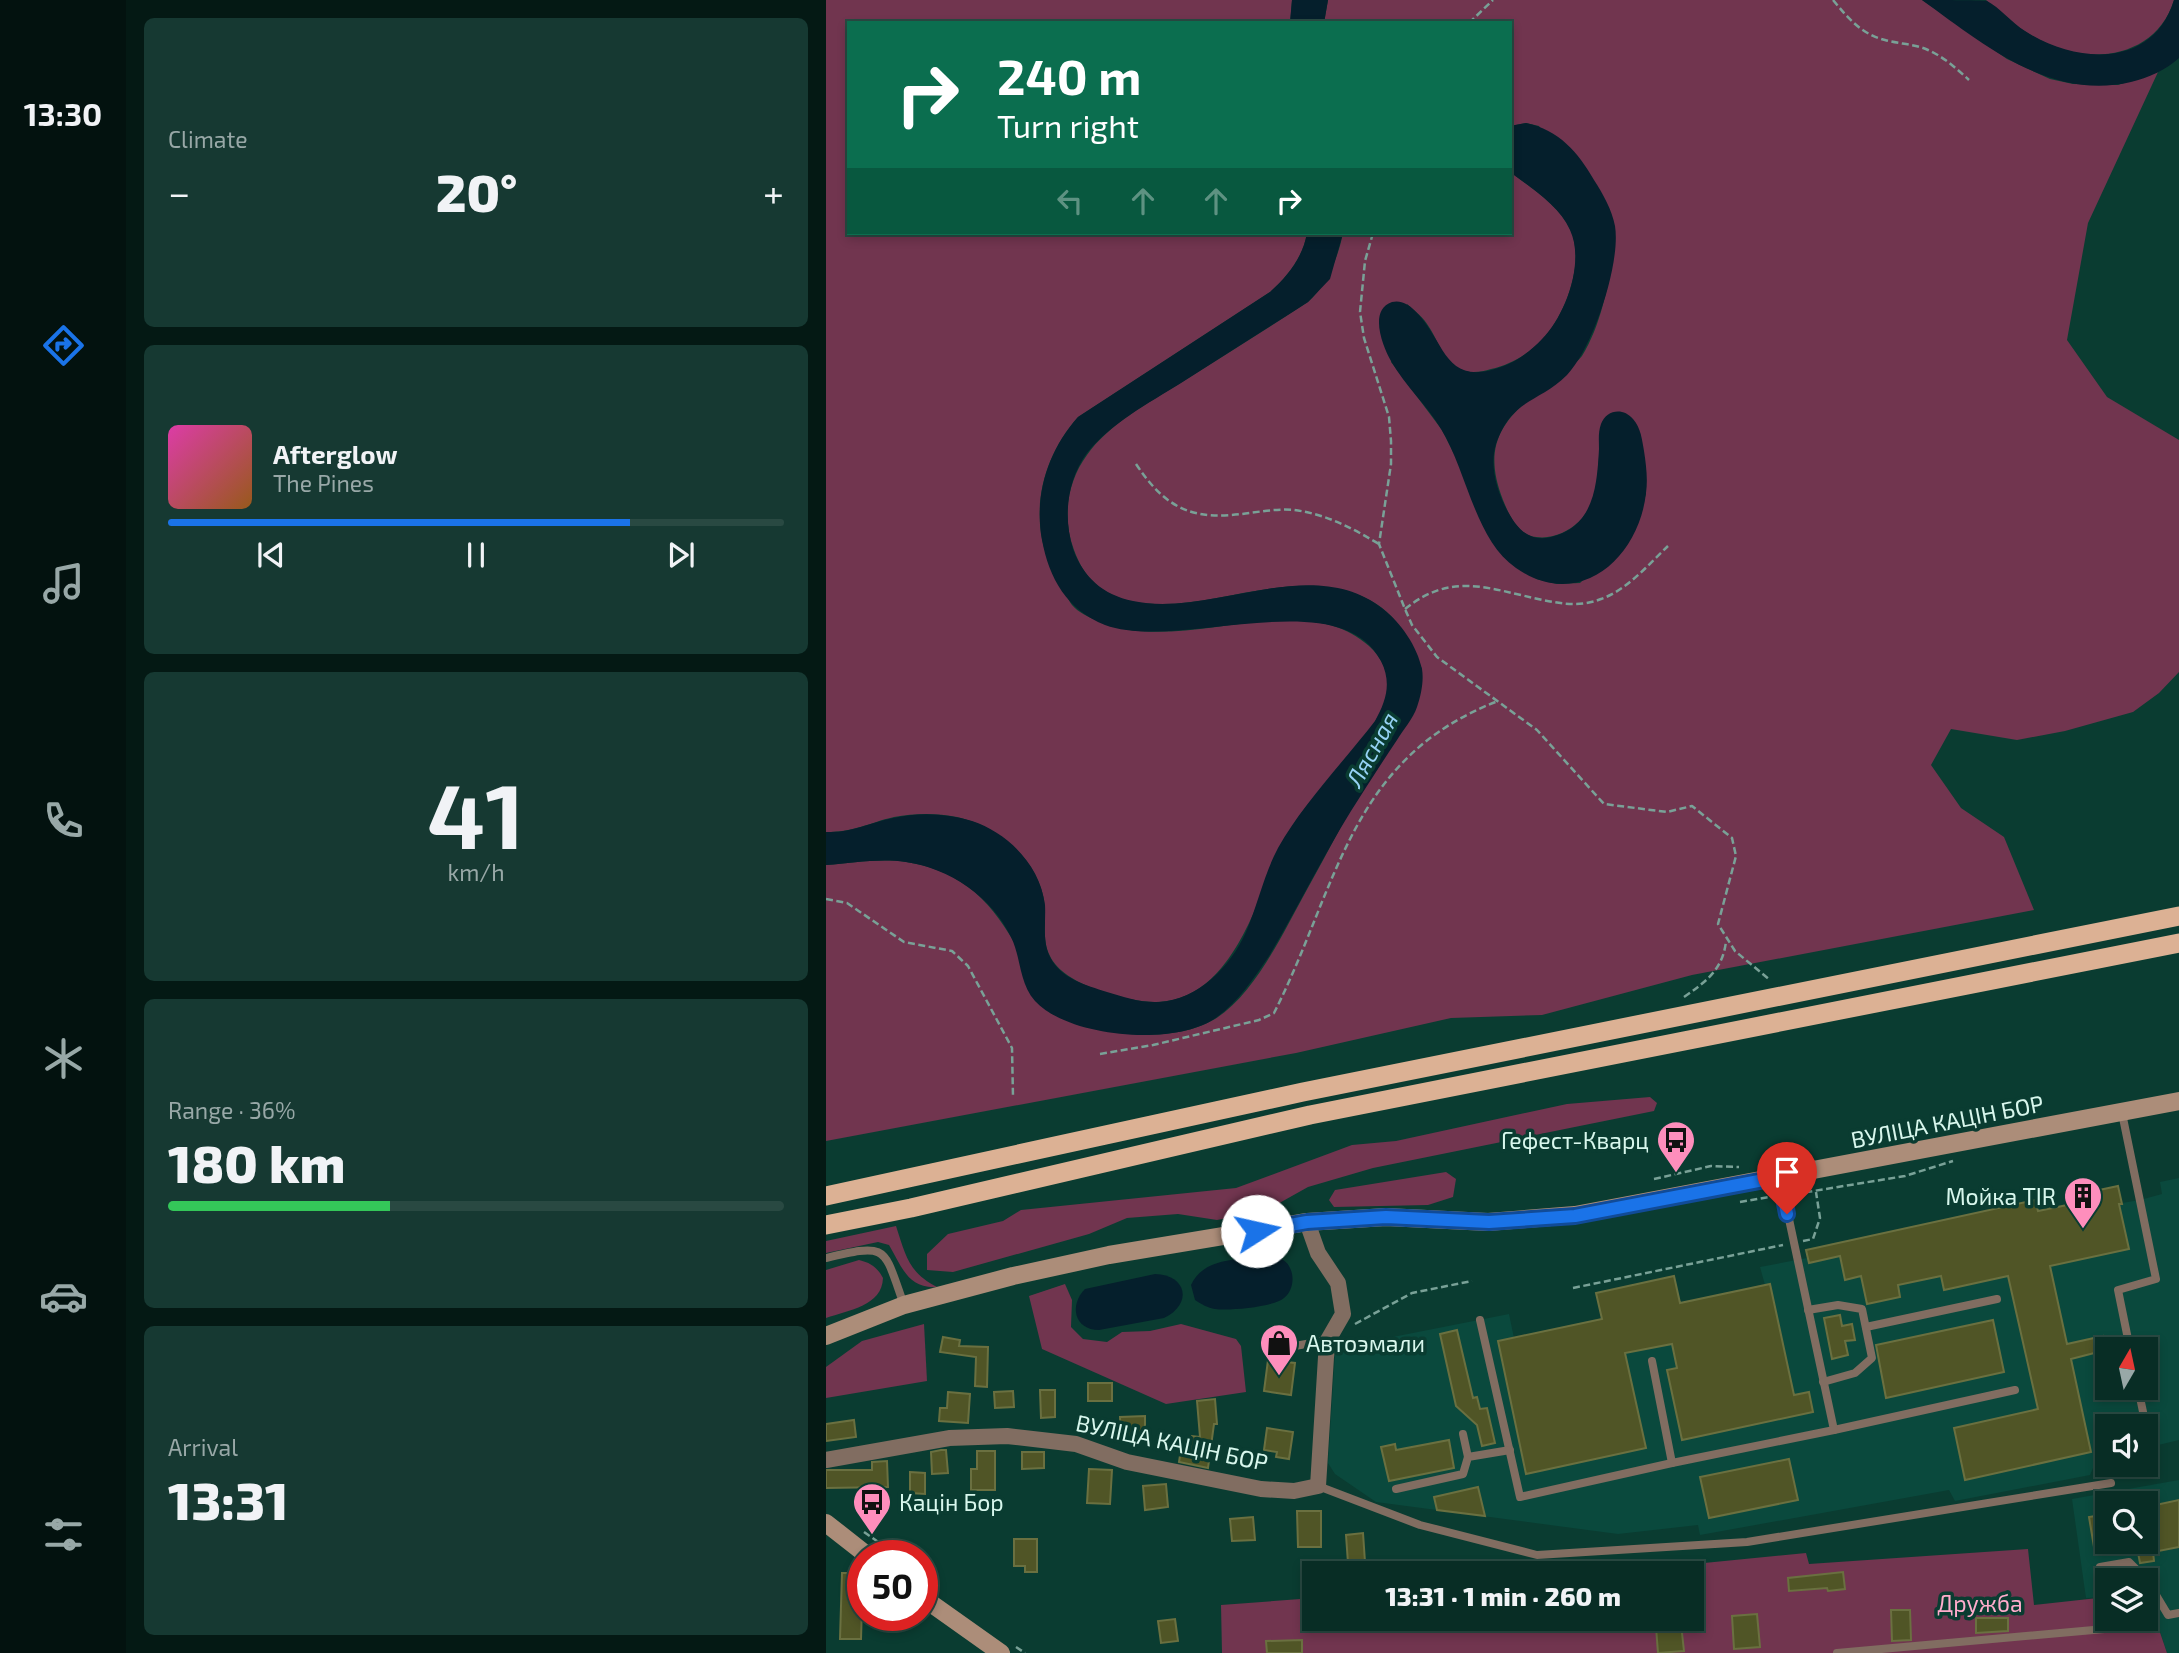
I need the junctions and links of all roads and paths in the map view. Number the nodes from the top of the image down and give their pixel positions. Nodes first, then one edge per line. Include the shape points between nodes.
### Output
1 (1493, 0) edge
2 (1833, 0) edge
3 (1487, 2) edge
4 (1471, 21) edge
5 (1969, 80) dead end
6 (1372, 235) edge
7 (1136, 464) dead end
8 (1379, 544) junction
9 (1668, 546) dead end
10 (1405, 609) junction
11 (1498, 701) junction
12 (826, 899) edge
13 (2179, 916) edge
14 (1726, 940) junction
15 (2179, 943) edge
16 (1794, 994) junction
17 (1679, 1001) dead end
18 (1100, 1054) dead end
19 (1013, 1097) dead end
20 (2179, 1101) edge
21 (2122, 1112) junction
22 (1743, 1167) dead end
23 (1780, 1177) junction
24 (1654, 1179) dead end
25 (826, 1196) edge
26 (1307, 1222) junction
27 (826, 1225) edge
28 (1759, 1249) dead end
29 (826, 1258) edge
30 (1472, 1281) dead end
31 (1573, 1288) dead end
32 (1997, 1299) dead end
33 (904, 1305) junction
34 (1808, 1310) junction
35 (1480, 1320) dead end
36 (1352, 1326) dead end
37 (1866, 1327) junction
38 (826, 1336) edge
39 (2128, 1337) edge
40 (1328, 1340) junction
41 (1296, 1346) dead end
42 (1652, 1360) dead end
43 (1823, 1382) junction
44 (2015, 1390) dead end
45 (1834, 1430) junction
46 (1462, 1434) dead end
47 (1510, 1450) junction
48 (1468, 1457) junction
49 (826, 1460) edge
50 (1672, 1463) junction
51 (2111, 1483) dead end
52 (1318, 1486) junction
53 (1396, 1489) dead end
54 (826, 1523) edge
55 (848, 1540) edge
56 (2100, 1567) dead end
57 (938, 1608) edge
58 (2179, 1613) edge
59 (2095, 1630) edge
60 (1903, 1651) edge
61 (1001, 1653) edge
62 (1837, 1653) edge

1 - 3 path
2 - 5 path via 1862,31 1929,51
3 - 4 path
6 - 8 path via 1360,312 1389,417 1391,441
7 - 8 path via 1169,503 1187,511 1228,515 1308,512 1346,525
8 - 10 path
9 - 10 path via 1615,593 1589,603 1558,603 1463,585 1432,591
10 - 11 path via 1437,657
11 - 14 path via 1537,730 1604,804 1667,812 1692,806 1732,838 1736,856 1718,924
11 - 18 path via 1467,713 1432,735 1381,787 1346,846 1274,1013
12 - 19 path via 847,903 904,942 952,951 968,966 1012,1048
13 - 16 highway
14 - 16 path via 1760,973
14 - 17 path via 1717,970
15 - 27 highway via 1310,1115
16 - 25 highway via 1303,1092
20 - 21 main road, ВУЛІЦА КАЦІН БОР
21 - 23 main road, ВУЛІЦА КАЦІН БОР
21 - 39 lane via 2156,1279 2118,1290
22 - 24 path via 1711,1167
23 - 26 main road, ВУЛІЦА КАЦІН БОР via 1575,1216 1489,1222 1386,1217
23 - 34 lane
26 - 33 main road, ВУЛІЦА КАЦІН БОР via 1109,1255
26 - 40 street via 1318,1253 1338,1283 1343,1314
28 - 31 path
29 - 33 lane via 867,1248 880,1252 888,1260
30 - 36 path via 1412,1293
32 - 37 lane
33 - 38 main road, ВУЛІЦА КАЦІН БОР
34 - 37 lane via 1838,1304 1862,1309
34 - 43 lane
35 - 47 lane
37 - 43 lane via 1871,1358 1855,1373
40 - 41 lane
40 - 52 street
42 - 50 lane
43 - 45 lane
44 - 45 lane
45 - 50 lane
46 - 48 lane
47 - 48 lane
47 - 50 lane via 1520,1497
48 - 53 lane via 1463,1474
49 - 52 street, ВУЛІЦА КАЦІН БОР via 949,1438 1007,1436 1076,1444 1127,1462 1261,1489 1294,1491
51 - 52 lane via 1747,1542 1536,1555 1420,1525
54 - 55 main road
56 - 58 lane via 2129,1562 2147,1580 2168,1615
57 - 61 main road
59 - 60 lane
60 - 62 lane

